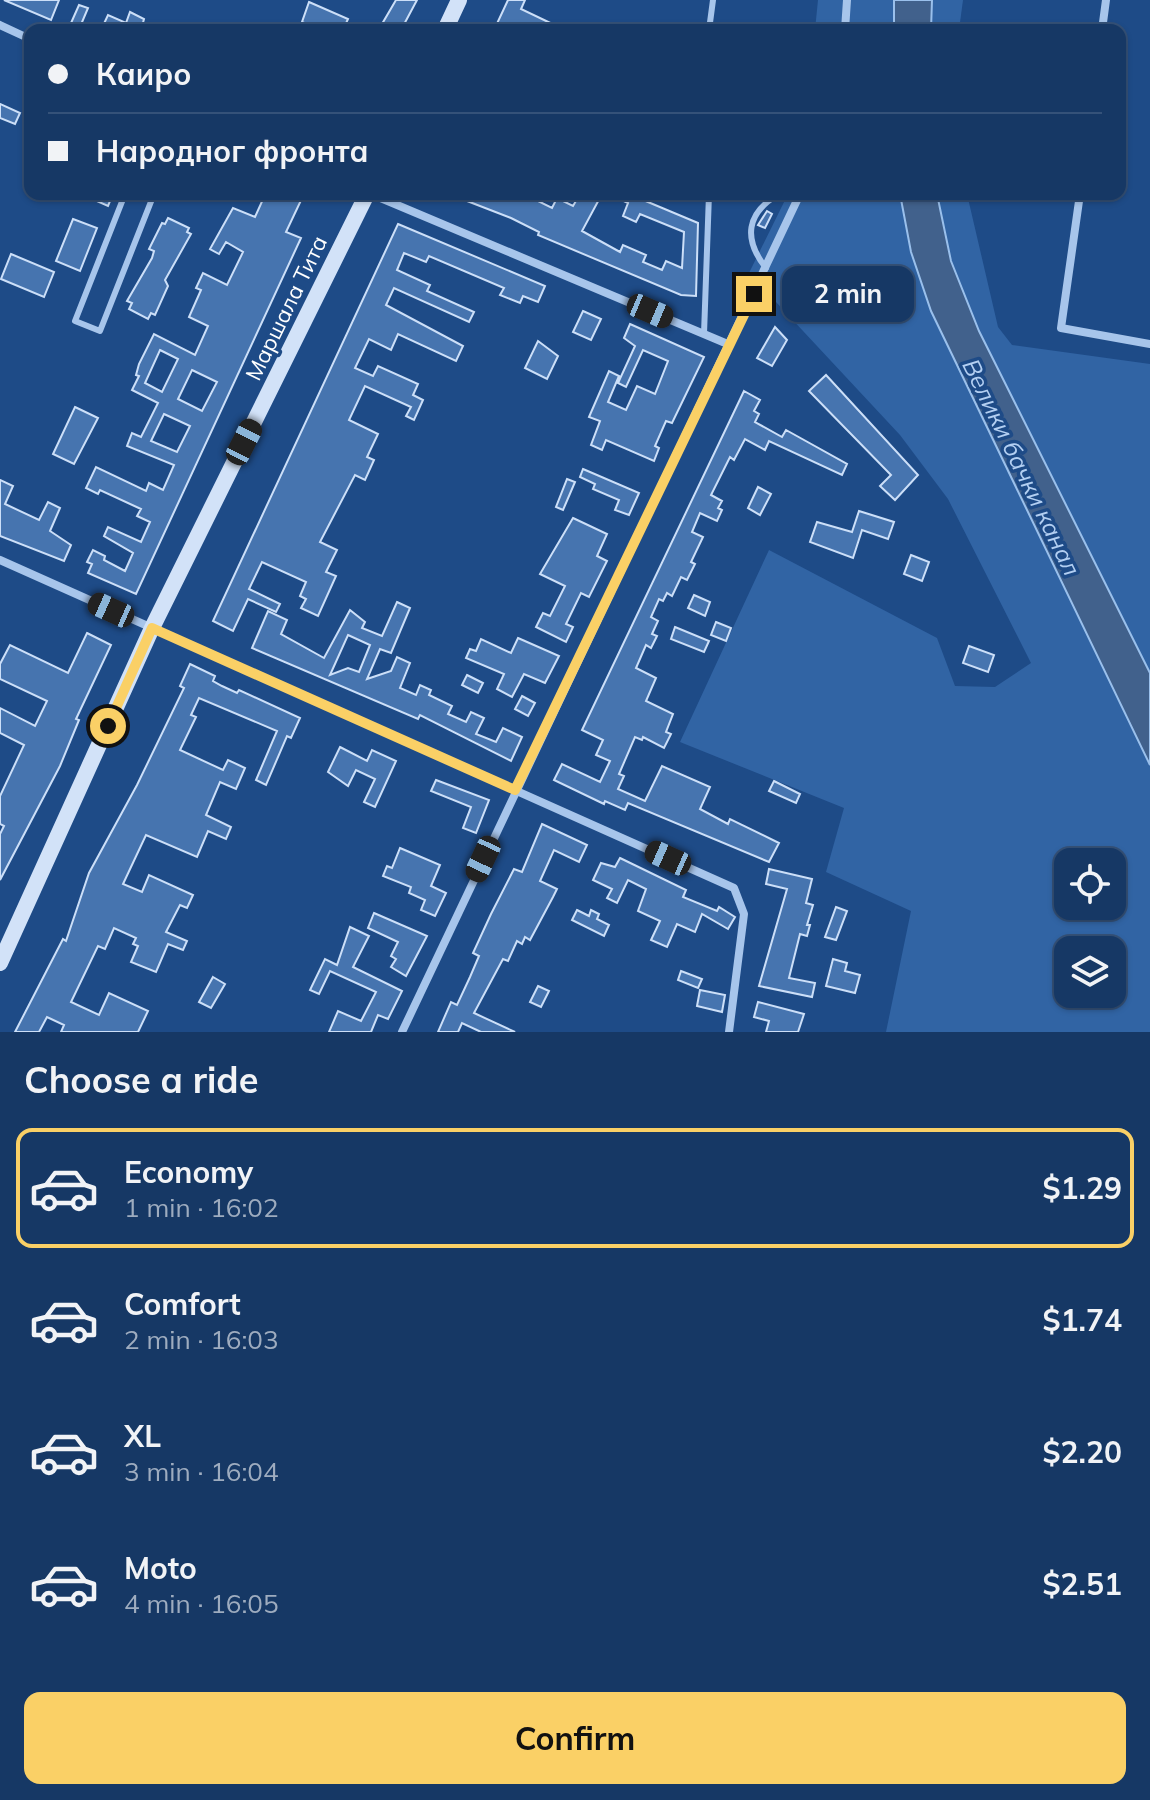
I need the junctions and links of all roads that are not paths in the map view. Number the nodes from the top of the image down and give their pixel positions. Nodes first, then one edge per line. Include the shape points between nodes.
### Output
1 (459, 0) edge
2 (713, 0) edge
3 (847, 0) edge
4 (1106, 0) edge
5 (448, 24) edge
6 (710, 24) edge
7 (845, 24) edge
8 (1103, 24) edge
9 (0, 25) edge
10 (24, 36) edge
11 (123, 200) edge
12 (152, 200) edge
13 (366, 200) edge
14 (383, 200) edge
15 (709, 200) edge
16 (769, 200) edge
17 (797, 200) edge
18 (1079, 200) edge
19 (766, 268) junction
20 (704, 334) junction
21 (1150, 344) edge
22 (730, 345) junction
23 (0, 560) edge
24 (152, 628) junction
25 (515, 790) junction
26 (0, 963) edge
27 (402, 1032) edge
28 (729, 1032) edge

1 - 5 street
2 - 6 lane
3 - 7 street
4 - 8 street
9 - 10 street
11 - 12 lane via 75,321 100,331
13 - 24 street, Маршала Тита
14 - 20 street
15 - 20 lane
16 - 19 lane via 750,230 752,250
17 - 19 street
18 - 21 street via 1061,328
19 - 22 street
20 - 22 street
22 - 25 street
23 - 24 street
24 - 25 street
24 - 26 street, Маршала Тита
25 - 27 street
25 - 28 street via 726,884 739,895 744,914

